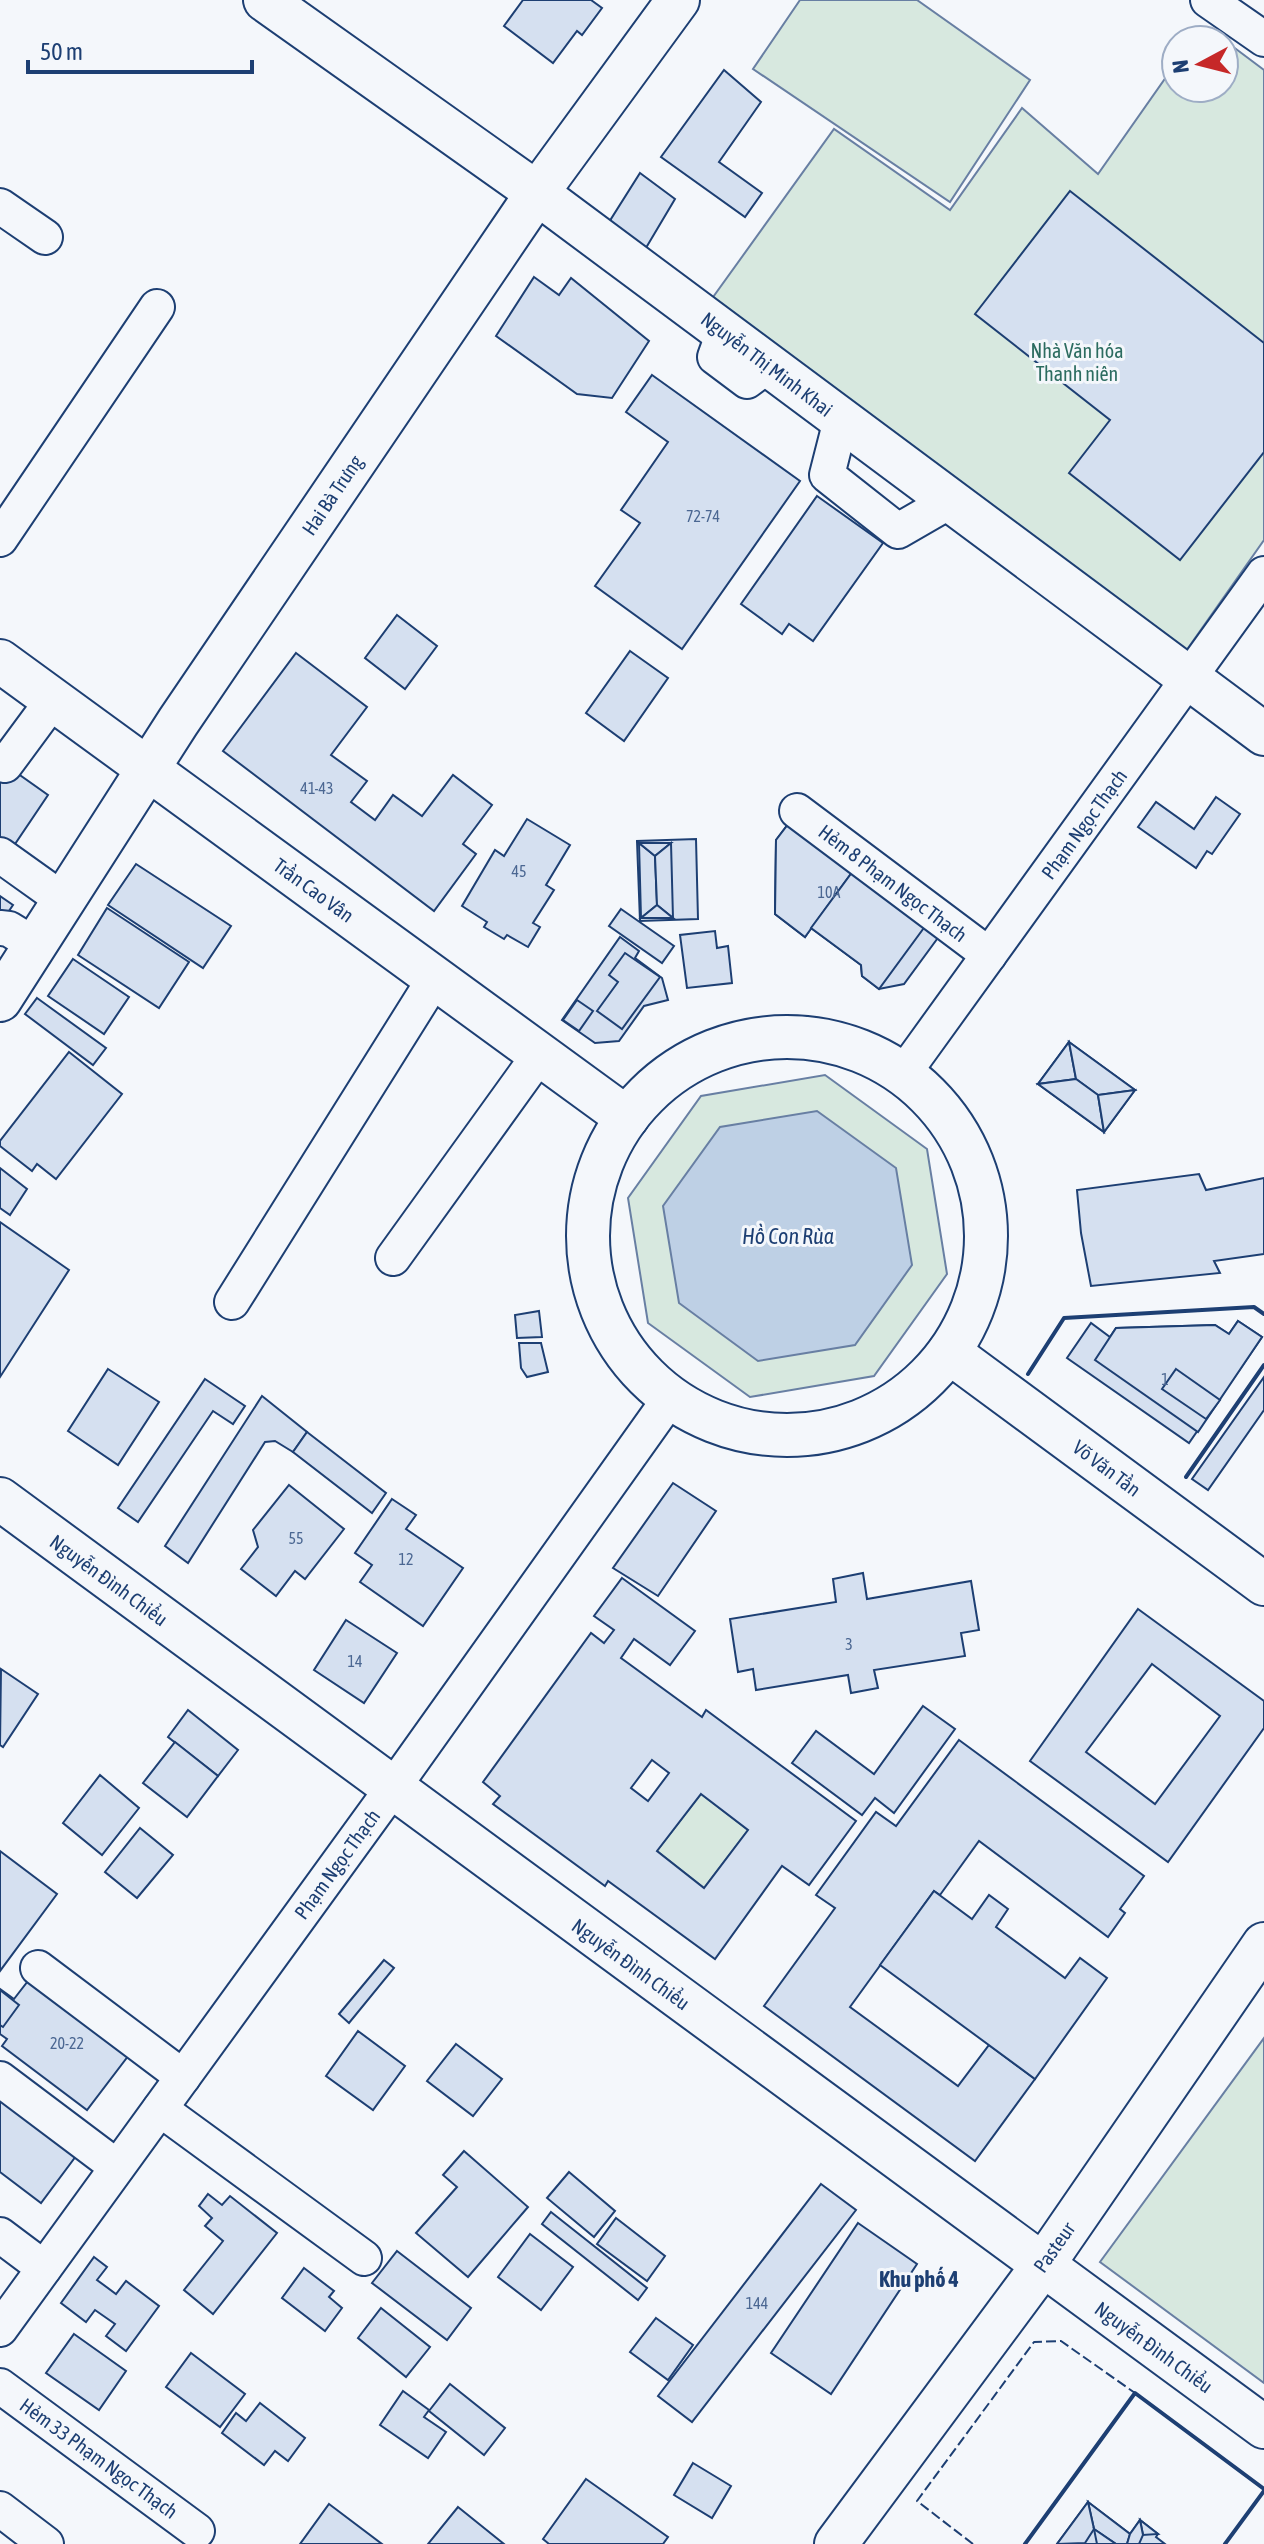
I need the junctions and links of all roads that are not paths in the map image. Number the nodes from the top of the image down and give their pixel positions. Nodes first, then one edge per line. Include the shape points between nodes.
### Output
1 (265, 0) edge
2 (678, 0) edge
3 (1208, 0) edge
4 (1264, 39) edge
5 (537, 193) junction
6 (0, 206) edge
7 (45, 237) dead end
8 (157, 307) dead end
9 (841, 420) junction
10 (950, 501) junction
11 (0, 539) edge
12 (1264, 574) edge
13 (0, 661) edge
14 (1188, 679) junction
15 (53, 700) junction
16 (1264, 734) edge
17 (5, 765) dead end
18 (147, 768) junction
19 (797, 811) dead end
20 (0, 855) edge
21 (63, 900) junction
22 (11, 936) edge
23 (989, 955) junction
24 (435, 978) junction
25 (0, 1000) edge
26 (540, 1054) junction
27 (903, 1074) junction
28 (627, 1118) junction
29 (393, 1258) dead end
30 (232, 1302) dead end
31 (949, 1352) junction
32 (671, 1397) junction
33 (0, 1499) edge
34 (1264, 1584) edge
35 (392, 1789) junction
36 (1264, 1944) edge
37 (38, 1968) dead end
38 (183, 2077) junction
39 (0, 2079) edge
40 (160, 2109) junction
41 (117, 2167) junction
42 (0, 2235) edge
43 (364, 2258) dead end
44 (1043, 2265) junction
45 (44, 2268) junction
46 (0, 2329) edge
47 (0, 2386) edge
48 (1264, 2427) edge
49 (0, 2509) edge
50 (197, 2531) dead end
51 (46, 2544) edge
52 (836, 2544) edge

1 - 5 main road, Nguyễn Thị Minh Khai
2 - 5 main road, Hai Bà Trưng
3 - 4 street
5 - 9 main road, Nguyễn Thị Minh Khai
5 - 18 main road, Hai Bà Trưng
6 - 7 street
8 - 11 street
9 - 10 main road, Nguyễn Thị Minh Khai
9 - 10 street via 827,475 898,531
10 - 14 main road, Nguyễn Thị Minh Khai
12 - 14 street, Phạm Ngọc Thạch
13 - 15 main road, Trần Cao Vân
14 - 16 main road, Nguyễn Thị Minh Khai
14 - 23 street, Phạm Ngọc Thạch
15 - 17 street
15 - 18 main road, Trần Cao Vân
18 - 21 main road, Hai Bà Trưng
18 - 24 main road, Trần Cao Vân
19 - 23 street, Hẻm 8 Phạm Ngọc Thạch
20 - 21 street
21 - 22 main road, Hai Bà Trưng
22 - 25 main road, Hai Bà Trưng
23 - 27 street, Phạm Ngọc Thạch
24 - 26 main road, Trần Cao Vân
24 - 30 street
26 - 28 main road, Trần Cao Vân
26 - 29 street
27 - 28 main road via 848,1046 788,1036 757,1039 698,1058 647,1094
27 - 31 main road via 947,1118 970,1159 983,1204 985,1251 977,1296
28 - 32 main road via 599,1173 590,1219 592,1267 610,1326 637,1365
31 - 32 main road via 892,1405 819,1433 788,1436 726,1426
31 - 34 main road, Võ Văn Tần
32 - 35 street, Phạm Ngọc Thạch
33 - 35 main road, Nguyễn Đình Chiểu
35 - 38 street, Phạm Ngọc Thạch
35 - 44 main road, Nguyễn Đình Chiểu
36 - 44 main road, Pasteur
37 - 38 street
38 - 40 street, Phạm Ngọc Thạch
39 - 41 street
40 - 41 street, Phạm Ngọc Thạch
40 - 43 street
41 - 45 street, Phạm Ngọc Thạch
42 - 45 street
44 - 48 main road, Nguyễn Đình Chiểu
44 - 52 main road, Pasteur
45 - 46 street, Phạm Ngọc Thạch
47 - 50 street, Hẻm 33 Phạm Ngọc Thạch
49 - 51 street

